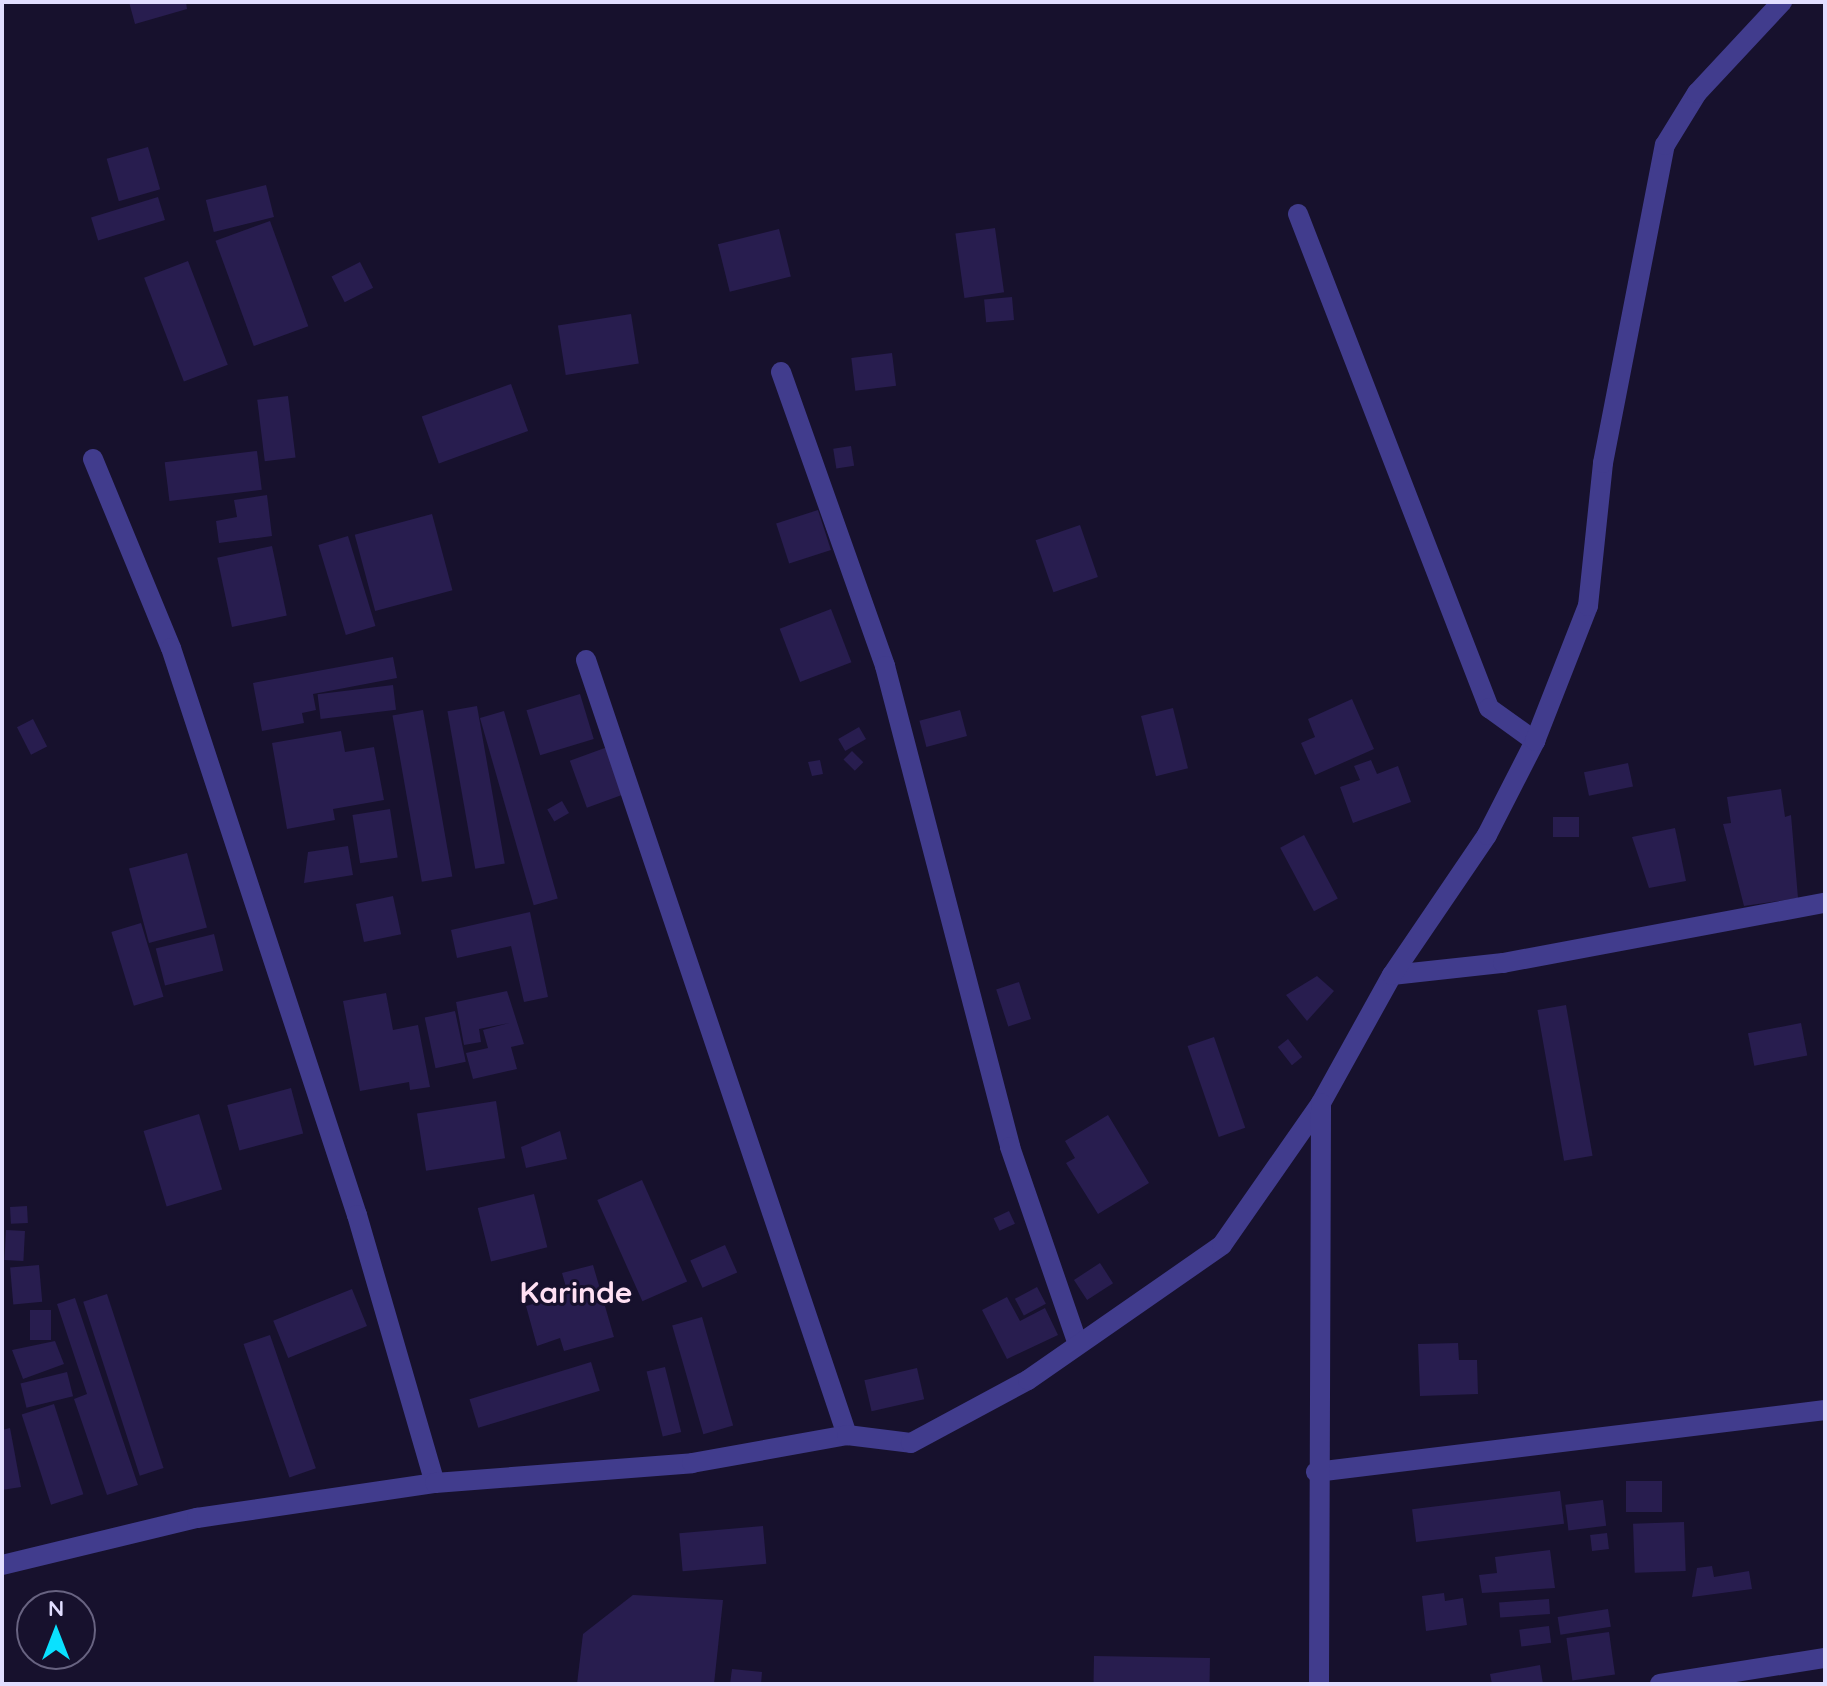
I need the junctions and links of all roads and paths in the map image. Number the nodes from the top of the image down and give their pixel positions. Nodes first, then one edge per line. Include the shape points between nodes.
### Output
1 (1782, 2) edge
2 (1298, 214) dead end
3 (781, 372) dead end
4 (93, 459) dead end
5 (586, 660) dead end
6 (1535, 741) junction
7 (1825, 903) edge
8 (1392, 975) junction
9 (1321, 1103) junction
10 (1077, 1342) junction
11 (1825, 1410) edge
12 (847, 1435) junction
13 (1316, 1472) junction
14 (435, 1483) junction
15 (2, 1565) edge
16 (1825, 1658) edge
17 (1319, 1684) edge
18 (1660, 1684) edge

1 - 6 street via 1697,93 1665,145 1603,463 1588,606
2 - 6 street via 1489,708
3 - 10 street via 885,666 1010,1147
4 - 14 street via 171,648 357,1215
5 - 12 street
6 - 8 street via 1487,835
7 - 8 street via 1503,963
8 - 9 street
9 - 10 street via 1222,1245
9 - 13 street
10 - 12 street via 964,1421 911,1443
11 - 13 street
12 - 14 street via 692,1463
13 - 17 street
14 - 15 street via 197,1518
16 - 18 street

